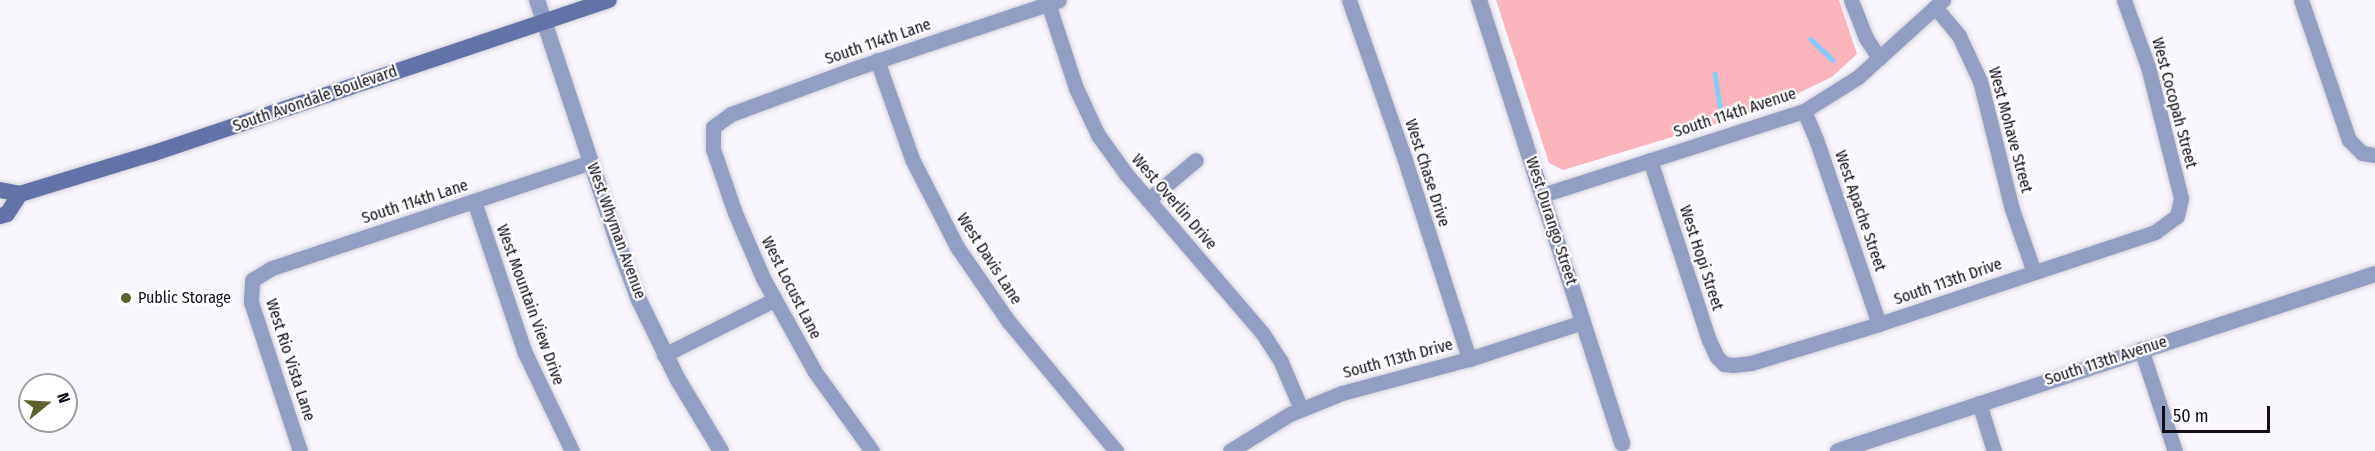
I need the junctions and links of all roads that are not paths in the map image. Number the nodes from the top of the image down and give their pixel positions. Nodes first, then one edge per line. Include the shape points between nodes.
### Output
1 (537, 0) edge
2 (609, 0) edge
3 (1348, 0) edge
4 (1479, 0) edge
5 (1851, 0) edge
6 (2124, 0) edge
7 (2301, 0) edge
8 (1053, 2) edge
9 (1939, 3) edge
10 (544, 22) junction
11 (1879, 58) junction
12 (877, 60) junction
13 (1804, 111) junction
14 (713, 127) joint
15 (2368, 154) edge
16 (1196, 160) dead end
17 (1650, 160) junction
18 (591, 162) junction
19 (0, 190) edge
20 (20, 194) junction
21 (1542, 195) junction
22 (1148, 200) junction
23 (474, 201) junction
24 (0, 216) edge
25 (2177, 216) joint
26 (2034, 272) junction
27 (2375, 274) edge
28 (252, 280) joint
29 (774, 300) junction
30 (1583, 322) junction
31 (1879, 324) junction
32 (2141, 349) junction
33 (664, 354) junction
34 (1469, 359) junction
35 (1724, 364) joint
36 (1979, 403) junction
37 (1301, 409) junction
38 (1624, 448) edge
39 (300, 451) edge
40 (572, 451) edge
41 (721, 451) edge
42 (872, 451) edge
43 (1116, 451) edge
44 (1230, 451) edge
45 (1838, 451) edge
46 (1994, 451) edge
47 (2175, 451) edge

1 - 10 street, West Whyman Avenue
2 - 10 main road, South Avondale Boulevard
3 - 34 street, West Chase Drive
4 - 21 street, West Durango Street
5 - 11 street via 1866,38
6 - 25 street, West Cocopah Street via 2148,66 2179,189 2181,207
7 - 15 street via 2345,131 2354,147
8 - 12 street, South 114th Lane
8 - 22 street, West Overlin Drive via 1076,88 1090,120 1116,163
9 - 11 street, South 114th Avenue
9 - 26 street, West Mohave Street via 1980,81 2010,201
10 - 18 street, West Whyman Avenue
10 - 20 main road, South Avondale Boulevard
11 - 13 street, South 114th Avenue via 1845,87
12 - 14 street, South 114th Lane via 731,114
12 - 43 street, West Davis Lane via 912,159 957,247 1009,322
13 - 17 street, South 114th Avenue
13 - 31 street, West Apache Street
14 - 29 street, West Locust Lane via 713,149 735,213
16 - 22 street
17 - 21 street, South 114th Avenue
17 - 35 street, West Hopi Street via 1708,340
18 - 23 street, South 114th Lane
18 - 33 street, West Whyman Avenue via 628,270
19 - 20 main road, South Avondale Boulevard
20 - 24 main road via 7,214
21 - 30 street, West Durango Street
22 - 37 street, West Overlin Drive via 1263,334 1281,362
23 - 28 street, South 114th Lane via 272,268
23 - 40 street, West Mountain View Drive via 525,353
25 - 26 street, South 113th Drive via 2155,232
26 - 31 street, South 113th Drive
27 - 32 street, South 113th Avenue
28 - 39 street, West Rio Vista Lane via 251,302
29 - 33 street
29 - 42 street, West Locust Lane via 815,372
30 - 34 street, South 113th Drive
30 - 38 street, West Durango Street
31 - 35 street, South 113th Drive via 1751,363
32 - 36 street, South 113th Avenue
32 - 47 street
33 - 41 street, West Whyman Avenue
34 - 37 street, South 113th Drive via 1359,387
36 - 45 street, South 113th Avenue
36 - 46 street
37 - 44 street, South 113th Drive

